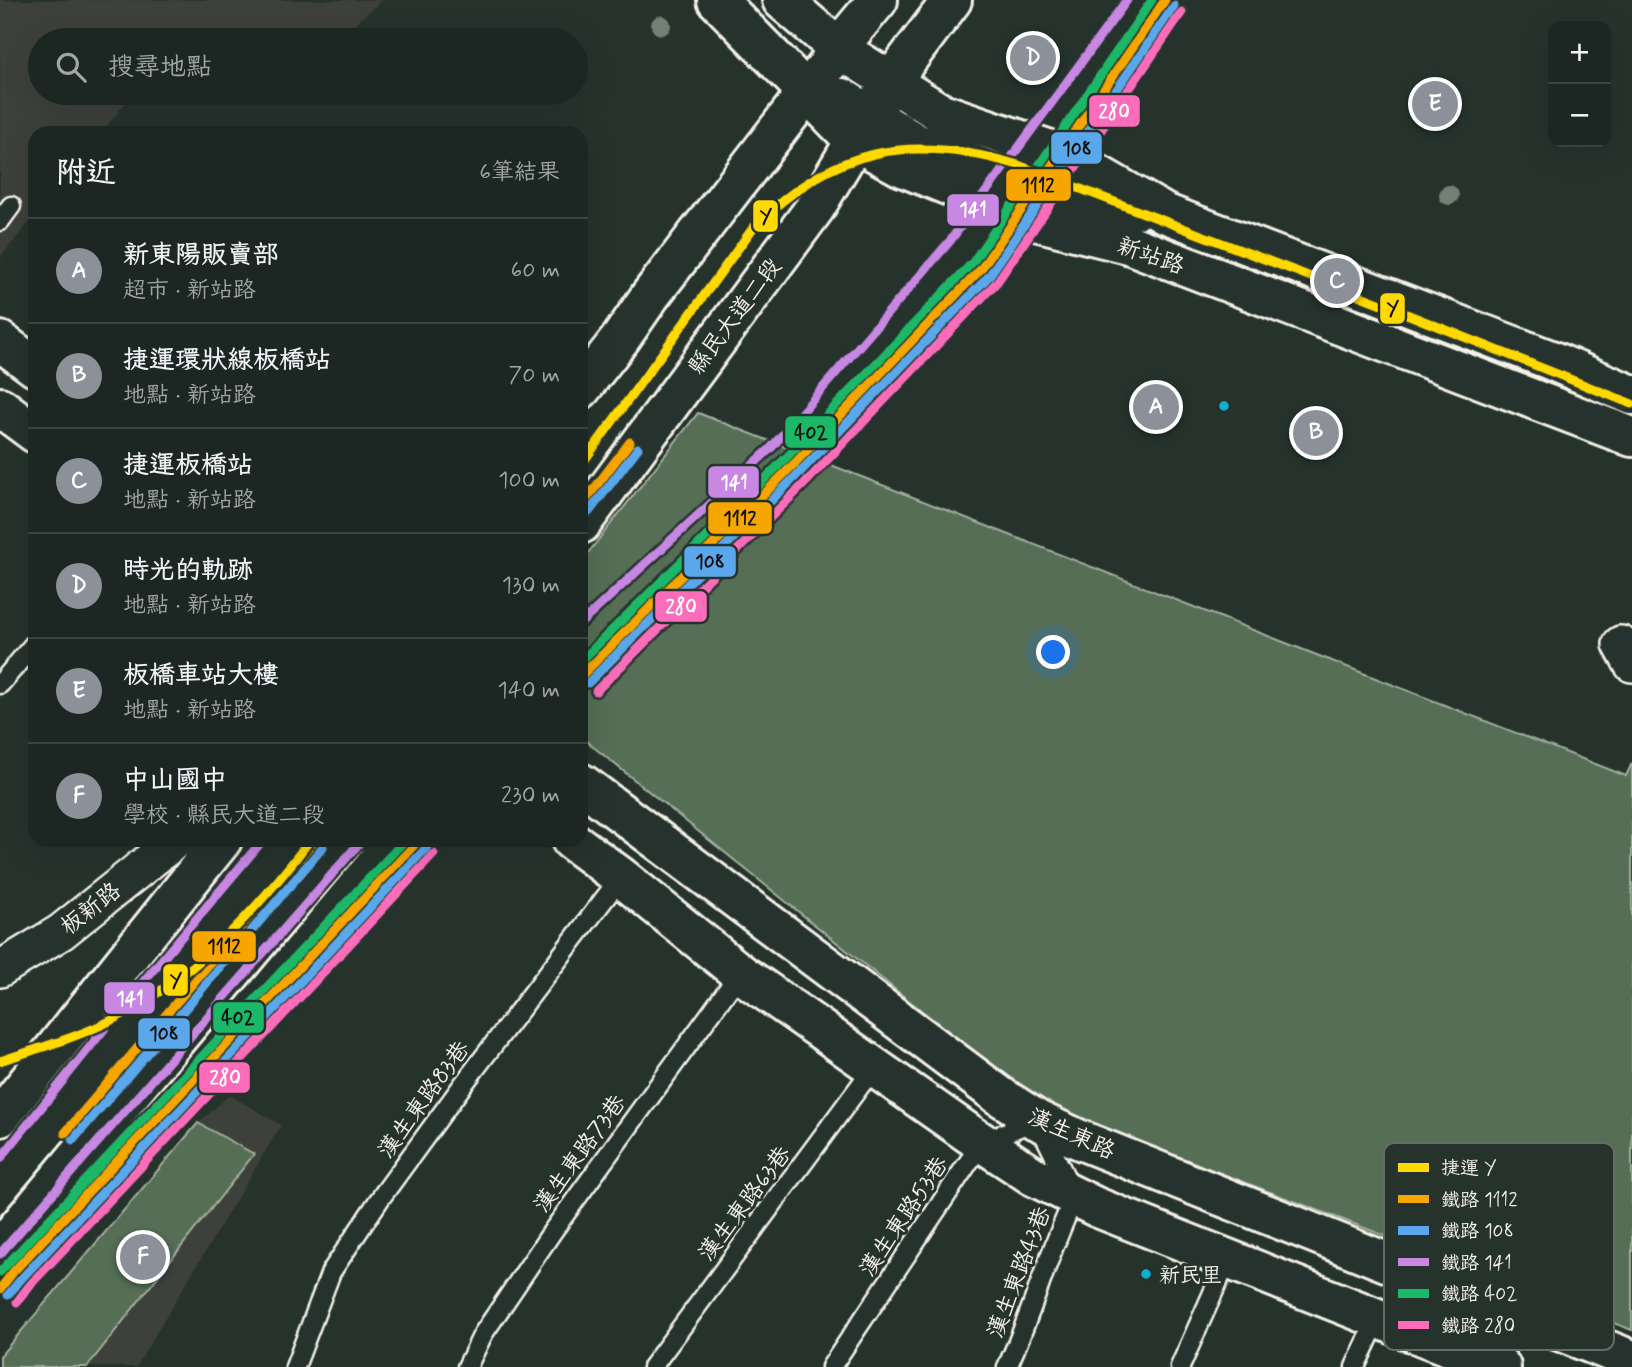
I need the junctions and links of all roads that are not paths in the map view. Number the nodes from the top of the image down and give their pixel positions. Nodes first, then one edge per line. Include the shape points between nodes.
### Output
1 (717, 0) edge
2 (782, 0) edge
3 (878, 0) edge
4 (952, 0) edge
5 (838, 48) junction
6 (891, 81) junction
7 (807, 92) junction
8 (862, 128) junction
9 (11, 206) dead end
10 (1164, 213) junction
11 (0, 221) edge
12 (0, 341) edge
13 (28, 362) edge
14 (588, 380) edge
15 (1632, 395) edge
16 (0, 407) edge
17 (28, 428) edge
18 (1632, 437) edge
19 (588, 515) edge
20 (28, 651) edge
21 (0, 684) edge
22 (588, 788) edge
23 (167, 847) edge
24 (216, 847) edge
25 (337, 847) edge
26 (580, 847) edge
27 (621, 877) junction
28 (0, 969) edge
29 (740, 973) junction
30 (874, 1067) junction
31 (0, 1117) edge
32 (1037, 1120) junction
33 (982, 1142) junction
34 (1075, 1197) junction
35 (7, 1227) edge
36 (1228, 1259) junction
37 (1384, 1261) edge
38 (1378, 1318) junction
39 (1384, 1320) edge
40 (1458, 1350) edge
41 (1607, 1350) edge
42 (1632, 1360) edge
43 (295, 1367) edge
44 (467, 1367) edge
45 (652, 1367) edge
46 (831, 1367) edge
47 (1007, 1367) edge
48 (1180, 1367) edge
49 (1355, 1367) edge
50 (1501, 1367) edge

1 - 7 street, 新站路
2 - 5 street, 新站路
3 - 5 street
4 - 6 street, 縣民大道二段
5 - 6 street, 新站路
5 - 7 street
6 - 8 street, 縣民大道二段
6 - 10 street, 新站路 via 939,112 1062,154
7 - 8 street, 新站路
7 - 14 street
8 - 10 street via 1050,192
8 - 18 street, 新站路 via 900,166 1039,222 1128,244
8 - 19 street, 縣民大道二段 via 815,208
9 - 11 lane
10 - 15 street, 新站路
12 - 13 street
16 - 17 street
20 - 21 lane
22 - 32 street, 漢生東路
23 - 28 street, 板新路 via 61,932
24 - 31 street
25 - 35 street
26 - 27 street
27 - 29 street
27 - 43 lane, 漢生東路83巷 via 465,1082 331,1272
29 - 30 street
29 - 44 lane, 漢生東路73巷 via 552,1232 483,1334
30 - 33 street
30 - 45 lane, 漢生東路63巷
32 - 33 lane
32 - 34 lane, 漢生東路43巷
32 - 37 street, 漢生東路
33 - 34 street
33 - 46 lane, 漢生東路53巷
34 - 36 street
34 - 47 lane, 漢生東路43巷
36 - 38 street
36 - 48 lane
38 - 39 street
38 - 49 lane
40 - 50 street
41 - 42 street, 漢生東路

